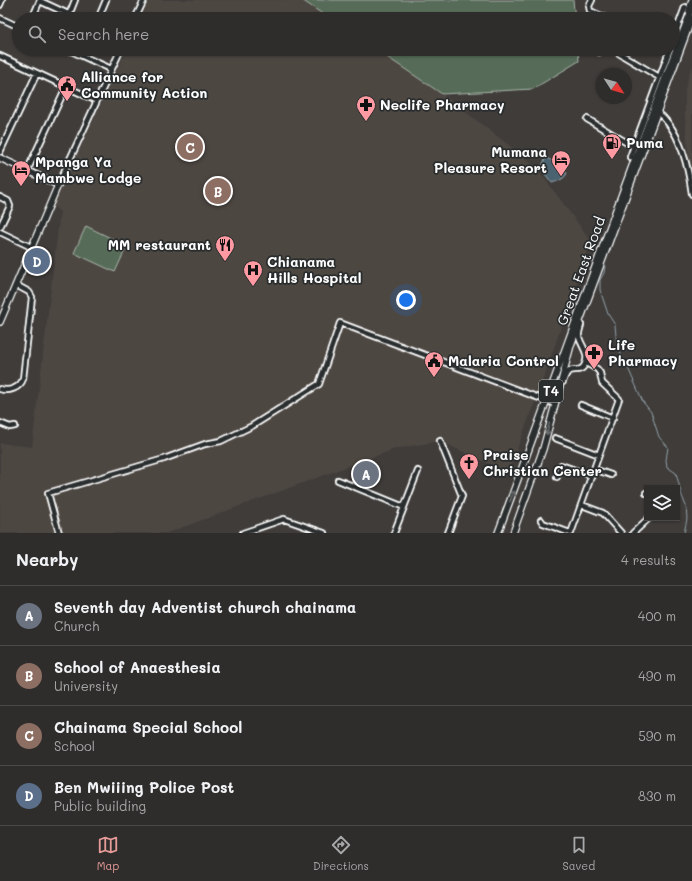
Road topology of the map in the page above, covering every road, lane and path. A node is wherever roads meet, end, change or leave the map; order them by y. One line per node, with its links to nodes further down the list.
1 (2, 0): 8 (street)
2 (75, 0): 13 (street)
3 (106, 0): 14 (street)
4 (144, 0): 15 (street)
5 (592, 0): 16 (street)
6 (692, 0): 17 (main road, Great East Road / T4)
7 (40, 1): 11 (street); 12 (street)
8 (0, 5)
9 (685, 7): 19 (street)
10 (692, 8): 17 (main road, Great East Road / T4)
11 (35, 12)
12 (65, 12)
13 (70, 12)
14 (101, 12)
15 (138, 12)
16 (592, 12)
17 (690, 17): 21 (main road, Great East Road / T4); 22 (main road, Great East Road / T4)
18 (0, 18): 20 (street)
19 (680, 21)
20 (12, 23)
21 (680, 42)
22 (680, 46)
23 (0, 56): 31 (street)
24 (83, 56): 30 (street)
25 (118, 56): 30 (street)
26 (624, 56): 32 (street)
27 (667, 56): 32 (street)
28 (675, 56): 39 (main road, Great East Road / T4)
29 (676, 56): 35 (main road, Great East Road / T4)
30 (111, 69): 34 (street)
31 (37, 73): 33 (street); 38 (street)
32 (659, 77): 37 (street)
33 (66, 87): 34 (street); 41 (street)
34 (97, 101): 42 (street)
35 (657, 112): 43 (street); 49 (main road, Great East Road / T4)
36 (587, 119): 37 (street)
37 (634, 147): 39 (street)
38 (0, 152)
39 (635, 157): 54 (main road, Great East Road / T4)
40 (0, 158): 41 (main road)
41 (27, 171): 42 (main road)
42 (58, 185): 47 (main road)
43 (692, 194)
44 (0, 197): 45 (street)
45 (0, 227)
46 (0, 232): 47 (street)
47 (32, 247): 48 (main road)
48 (16, 285): 50 (main road); 52 (street)
49 (588, 298): 51 (street); 53 (main road, Great East Road / T4)
50 (0, 322)
51 (586, 363): 53 (street); 57 (street)
52 (0, 389)
53 (557, 397): 55 (main road, Great East Road / T4)
54 (547, 401): 55 (street); 74 (street); 80 (main road, Great East Road / T4, one-way to 54)
55 (555, 404): 81 (main road, Great East Road / T4, one-way to 81)
56 (580, 405): 57 (street)
57 (613, 418): 62 (street)
58 (0, 424): 59 (street)
59 (15, 426)
60 (555, 438): 62 (street)
61 (440, 441): 79 (street)
62 (599, 455): 63 (street)
63 (594, 469): 65 (street); 66 (street)
64 (418, 471): 70 (street)
65 (611, 475)
66 (592, 476): 67 (street); 69 (street)
67 (557, 477)
68 (338, 480): 70 (street)
69 (582, 505): 82 (street); 83 (street)
70 (404, 507): 78 (street)
71 (541, 520): 82 (street)
72 (646, 521): 84 (street)
73 (259, 527): 75 (street); 76 (street); 77 (street)
74 (59, 533)
75 (243, 533)
76 (257, 533)
77 (324, 533)
78 (394, 533)
79 (448, 533)
80 (498, 533)
81 (513, 533)
82 (570, 533)
83 (621, 533)
84 (633, 533)

